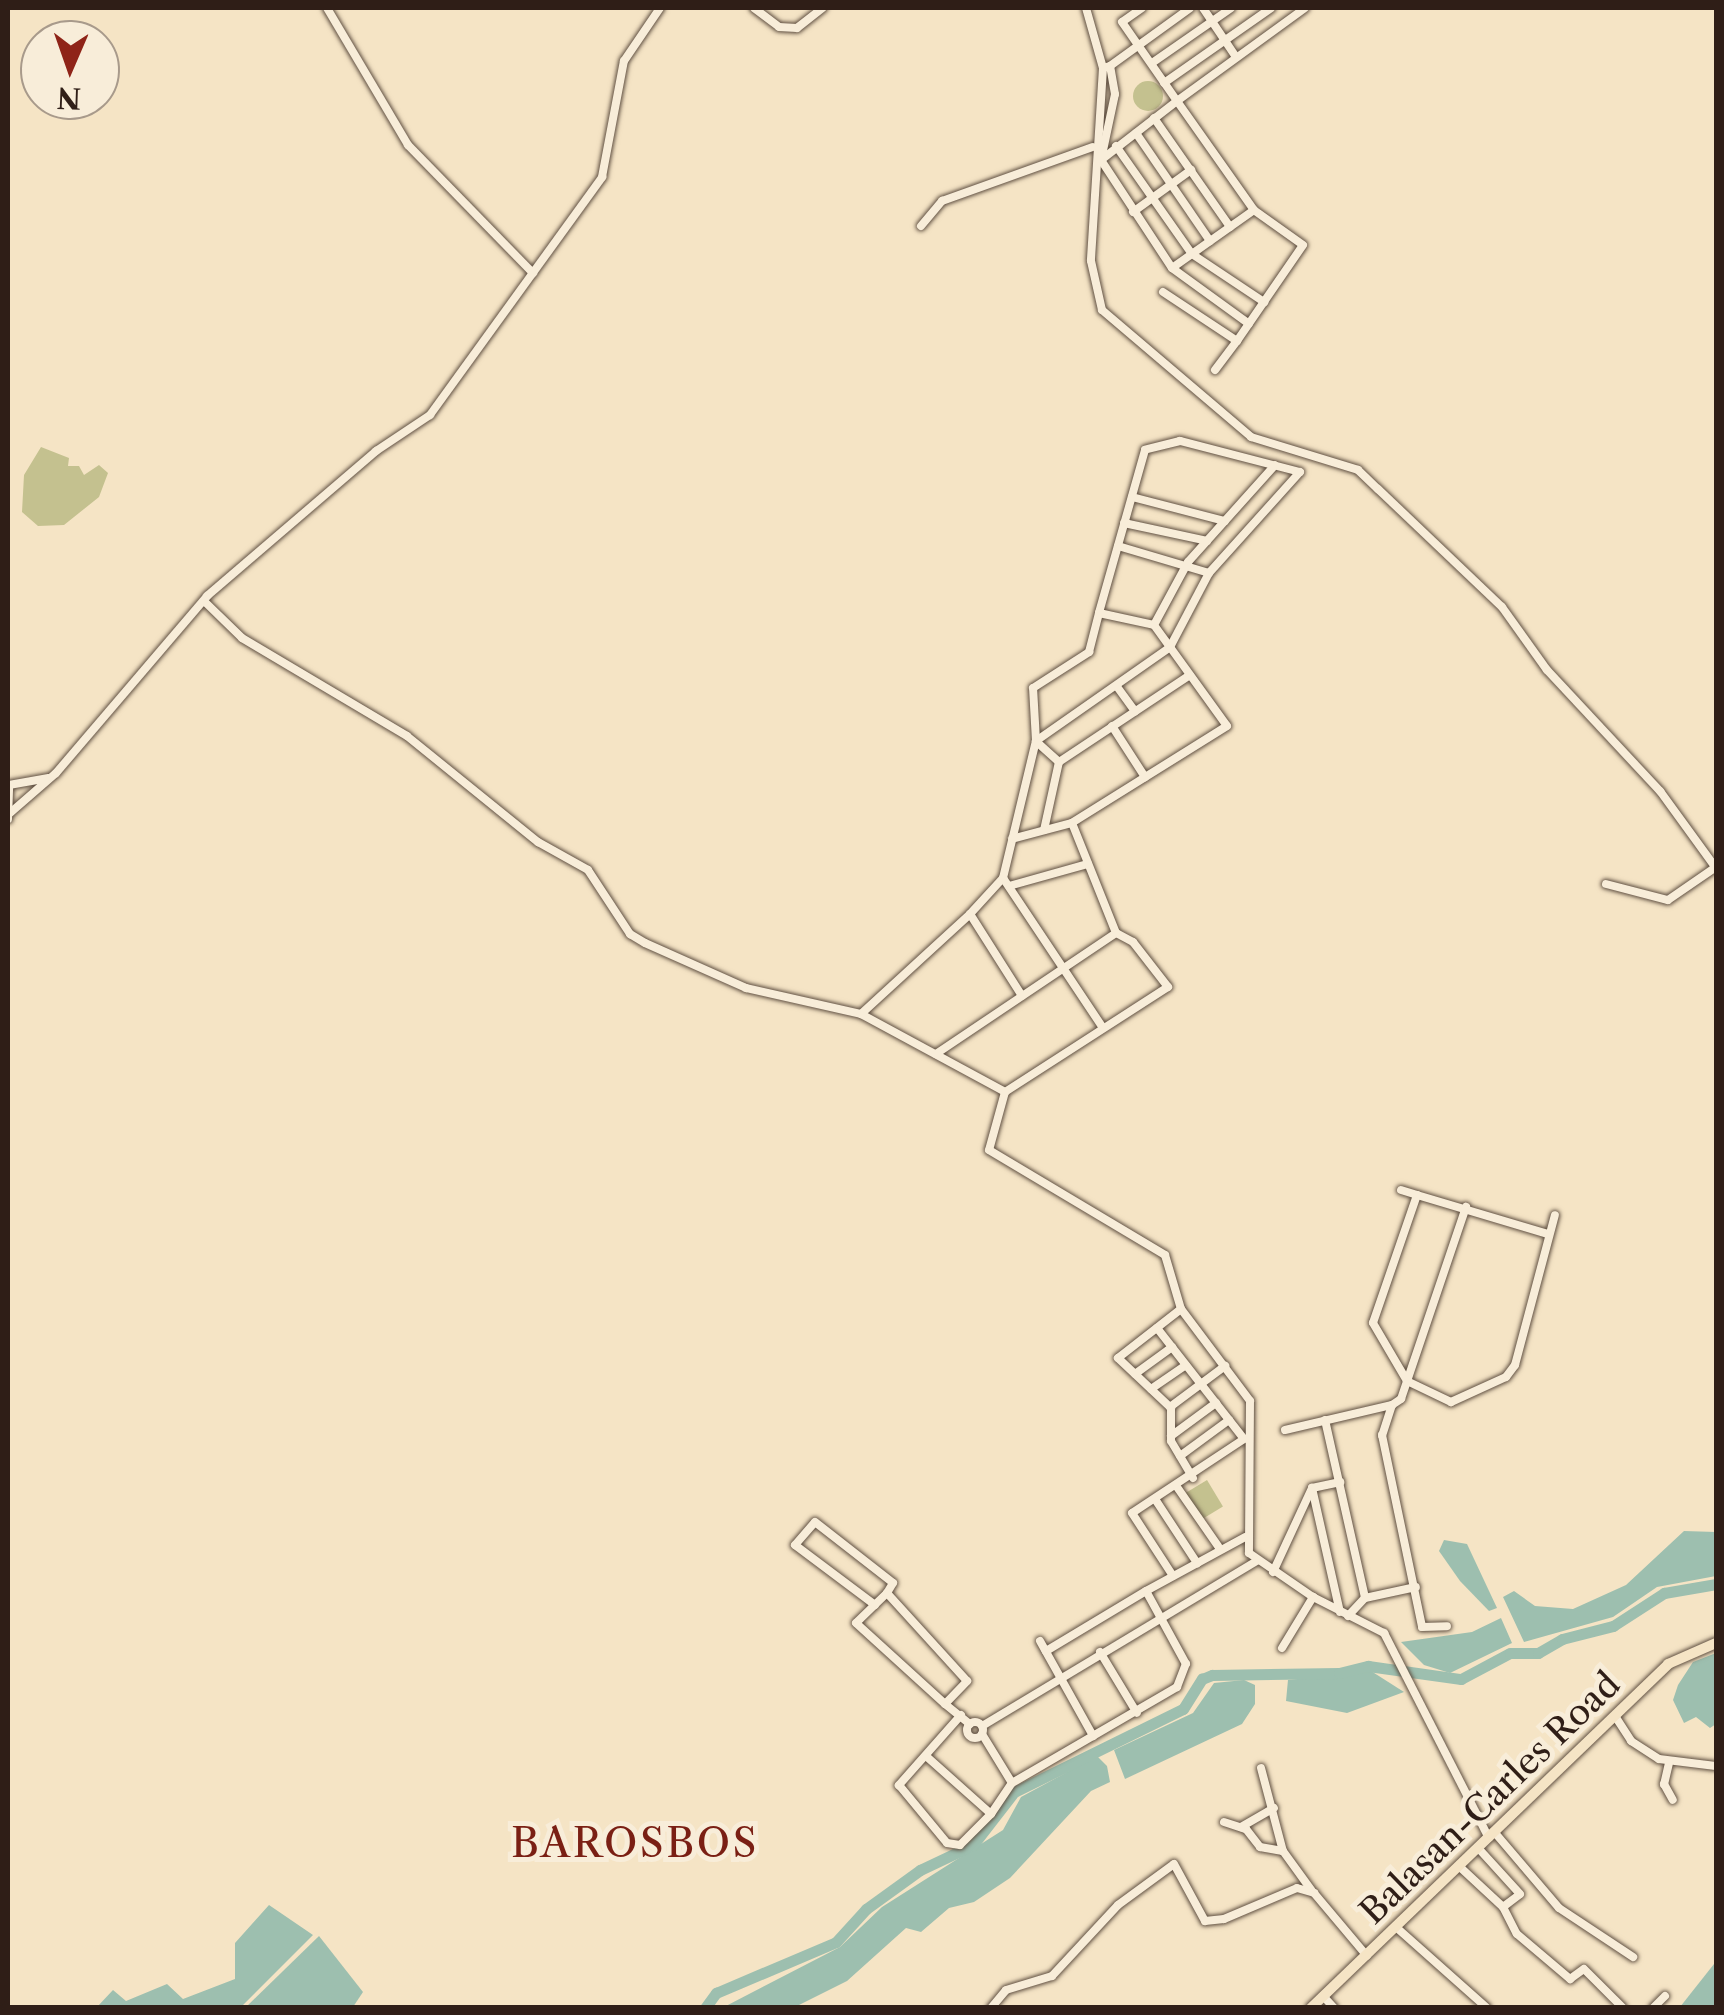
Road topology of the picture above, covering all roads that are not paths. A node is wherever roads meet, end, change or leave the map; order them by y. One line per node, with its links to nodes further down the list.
1 (328, 8): 37 (street)
2 (660, 8): 37 (street)
3 (754, 8): 4 (street)
4 (823, 8)
5 (1086, 8): 19 (street)
6 (1142, 8): 16 (street)
7 (1190, 8): 16 (street)
8 (1203, 8): 14 (street)
9 (1230, 8): 14 (street)
10 (1271, 8): 15 (street)
11 (1280, 8): 13 (street)
12 (1305, 8): 13 (street)
13 (1288, 20): 17 (street)
14 (1212, 21): 15 (street); 18 (street)
15 (1225, 40): 17 (street); 20 (street)
16 (1139, 46): 18 (street); 19 (street)
17 (1236, 57): 21 (street)
18 (1152, 64): 20 (street)
19 (1106, 67): 25 (street); 26 (street)
20 (1164, 83): 21 (street)
21 (1177, 101): 22 (street); 30 (street)
22 (1154, 118): 23 (street); 27 (street)
23 (1136, 133): 24 (street); 28 (street)
24 (1116, 146): 26 (street); 29 (street)
25 (1093, 147): 32 (street); 43 (street)
26 (1101, 160): 31 (street)
27 (1191, 170): 28 (street); 33 (street)
28 (1171, 184): 29 (street); 34 (street)
29 (1152, 198): 31 (street); 35 (street)
30 (1254, 210): 33 (street); 39 (street)
31 (1133, 212): 36 (street)
32 (921, 226)
33 (1230, 227): 34 (street)
34 (1210, 241): 35 (street)
35 (1192, 254): 36 (street); 39 (street)
36 (1172, 268): 40 (street)
37 (533, 272): 53 (street)
38 (1162, 292): 41 (street)
39 (1264, 302): 40 (street)
40 (1249, 324): 41 (street)
41 (1236, 341): 42 (street)
42 (1215, 370)
43 (1313, 457): 45 (street); 71 (street)
44 (1275, 465): 45 (street); 46 (street); 47 (street)
45 (1300, 472): 52 (street)
46 (1132, 497): 47 (street); 48 (street)
47 (1225, 521): 49 (street)
48 (1124, 523): 49 (street); 50 (street)
49 (1207, 542): 51 (street)
50 (1118, 546): 51 (street); 54 (street)
51 (1188, 562): 52 (street); 55 (street)
52 (1209, 572): 56 (street)
53 (204, 601): 63 (street); 78 (street)
54 (1099, 613): 55 (street); 61 (street)
55 (1154, 626): 56 (street)
56 (1170, 647): 57 (street); 58 (street)
57 (1190, 675): 59 (street); 64 (street)
58 (1118, 688): 59 (street); 61 (street)
59 (1135, 711): 60 (street)
60 (1112, 726): 62 (street); 64 (street)
61 (1036, 741): 62 (street); 69 (street)
62 (1059, 762): 68 (street)
63 (56, 773): 65 (street); 66 (street)
64 (1145, 776): 67 (street)
65 (8, 784): 66 (street)
66 (9, 816)
67 (1072, 823): 68 (street); 70 (street)
68 (1044, 830): 69 (street)
69 (1012, 839): 72 (street)
70 (1088, 864): 72 (street); 75 (street)
71 (1715, 864): 73 (street)
72 (1006, 882): 74 (street); 76 (street)
73 (1606, 884)
74 (970, 914): 77 (street); 78 (street)
75 (1116, 933): 76 (street); 79 (street)
76 (1064, 969): 77 (street); 79 (street)
77 (1022, 996): 80 (street)
78 (861, 1014): 80 (street)
79 (1104, 1028): 81 (street)
80 (936, 1054): 81 (street)
81 (1005, 1092): 87 (street)
82 (1400, 1190): 83 (street)
83 (1417, 1195): 84 (street); 93 (street)
84 (1466, 1207): 86 (street); 93 (street)
85 (1555, 1215): 86 (street)
86 (1548, 1234): 93 (street)
87 (1181, 1309): 88 (street); 91 (street)
88 (1158, 1328): 89 (street); 92 (street)
89 (1172, 1347): 90 (street); 92 (street)
90 (1186, 1365): 94 (street); 95 (street)
91 (1225, 1366): 94 (street); 109 (street)
92 (1135, 1374): 95 (street)
93 (1407, 1382): 97 (street)
94 (1201, 1384): 96 (street); 98 (street)
95 (1151, 1389): 98 (street)
96 (1216, 1403): 99 (street); 102 (street)
97 (1392, 1405): 100 (street); 115 (street)
98 (1170, 1407): 102 (street)
99 (1230, 1420): 103 (street); 104 (street)
100 (1326, 1420): 101 (street); 105 (street)
101 (1285, 1430)
102 (1171, 1436): 103 (street)
103 (1180, 1456): 104 (street)
104 (1193, 1478): 106 (street)
105 (1340, 1482): 107 (street); 119 (street)
106 (1177, 1487): 108 (street); 110 (street)
107 (1312, 1488): 113 (street); 121 (street)
108 (1155, 1499): 112 (street); 114 (street)
109 (1246, 1537): 111 (street); 112 (street)
110 (1218, 1546)
111 (1257, 1561): 113 (street); 122 (street)
112 (1197, 1563): 114 (street)
113 (1273, 1572): 118 (street)
114 (1173, 1576): 116 (street)
115 (1416, 1587): 119 (street); 123 (street)
116 (1146, 1591): 122 (street); 127 (street)
117 (887, 1593): 120 (street); 120 (street); 130 (street)
118 (1312, 1597): 121 (street); 126 (street)
119 (1365, 1598): 121 (street)
120 (875, 1605): 130 (street)
121 (1344, 1614): 146 (street)
122 (1160, 1616): 128 (street); 131 (street)
123 (1447, 1626)
124 (1040, 1641): 127 (street)
125 (1716, 1643): 133 (main road, Balasan-Carles Road)
126 (1282, 1648)
127 (1046, 1650): 129 (street)
128 (1100, 1652): 129 (street); 131 (street)
129 (1059, 1675): 134 (street); 135 (street)
130 (945, 1704): 132 (street)
131 (1137, 1713): 135 (street)
132 (961, 1715): 134 (street); 136 (street)
133 (1615, 1716): 137 (street); 146 (main road, Balasan-Carles Road)
134 (982, 1730): 140 (street)
135 (1093, 1736): 140 (street)
136 (926, 1756): 143 (street); 143 (street)
137 (1670, 1763): 138 (street); 141 (street)
138 (1716, 1766)
139 (1260, 1768): 142 (street)
140 (1012, 1783): 143 (street)
141 (1674, 1800)
142 (1274, 1808): 145 (street); 148 (street)
143 (991, 1814)
144 (1224, 1822): 145 (street)
145 (1241, 1827): 148 (street)
146 (1493, 1837): 147 (main road, Balasan-Carles Road); 154 (street)
147 (1480, 1850): 149 (main road, Balasan-Carles Road); 151 (street)
148 (1283, 1851): 150 (street)
149 (1461, 1868): 151 (street); 152 (main road, Balasan-Carles Road)
150 (1314, 1893): 153 (street); 157 (street)
151 (1503, 1907): 161 (street)
152 (1398, 1928): 153 (main road, Balasan-Carles Road); 160 (street)
153 (1367, 1956): 155 (main road, Balasan-Carles Road)
154 (1633, 1957)
155 (1324, 1996): 158 (main road, Balasan-Carles Road); 159 (street)
156 (1665, 1996): 162 (street)
157 (992, 2008)
158 (1310, 2008)
159 (1334, 2008)
160 (1487, 2008)
161 (1623, 2008)
162 (1653, 2008)

